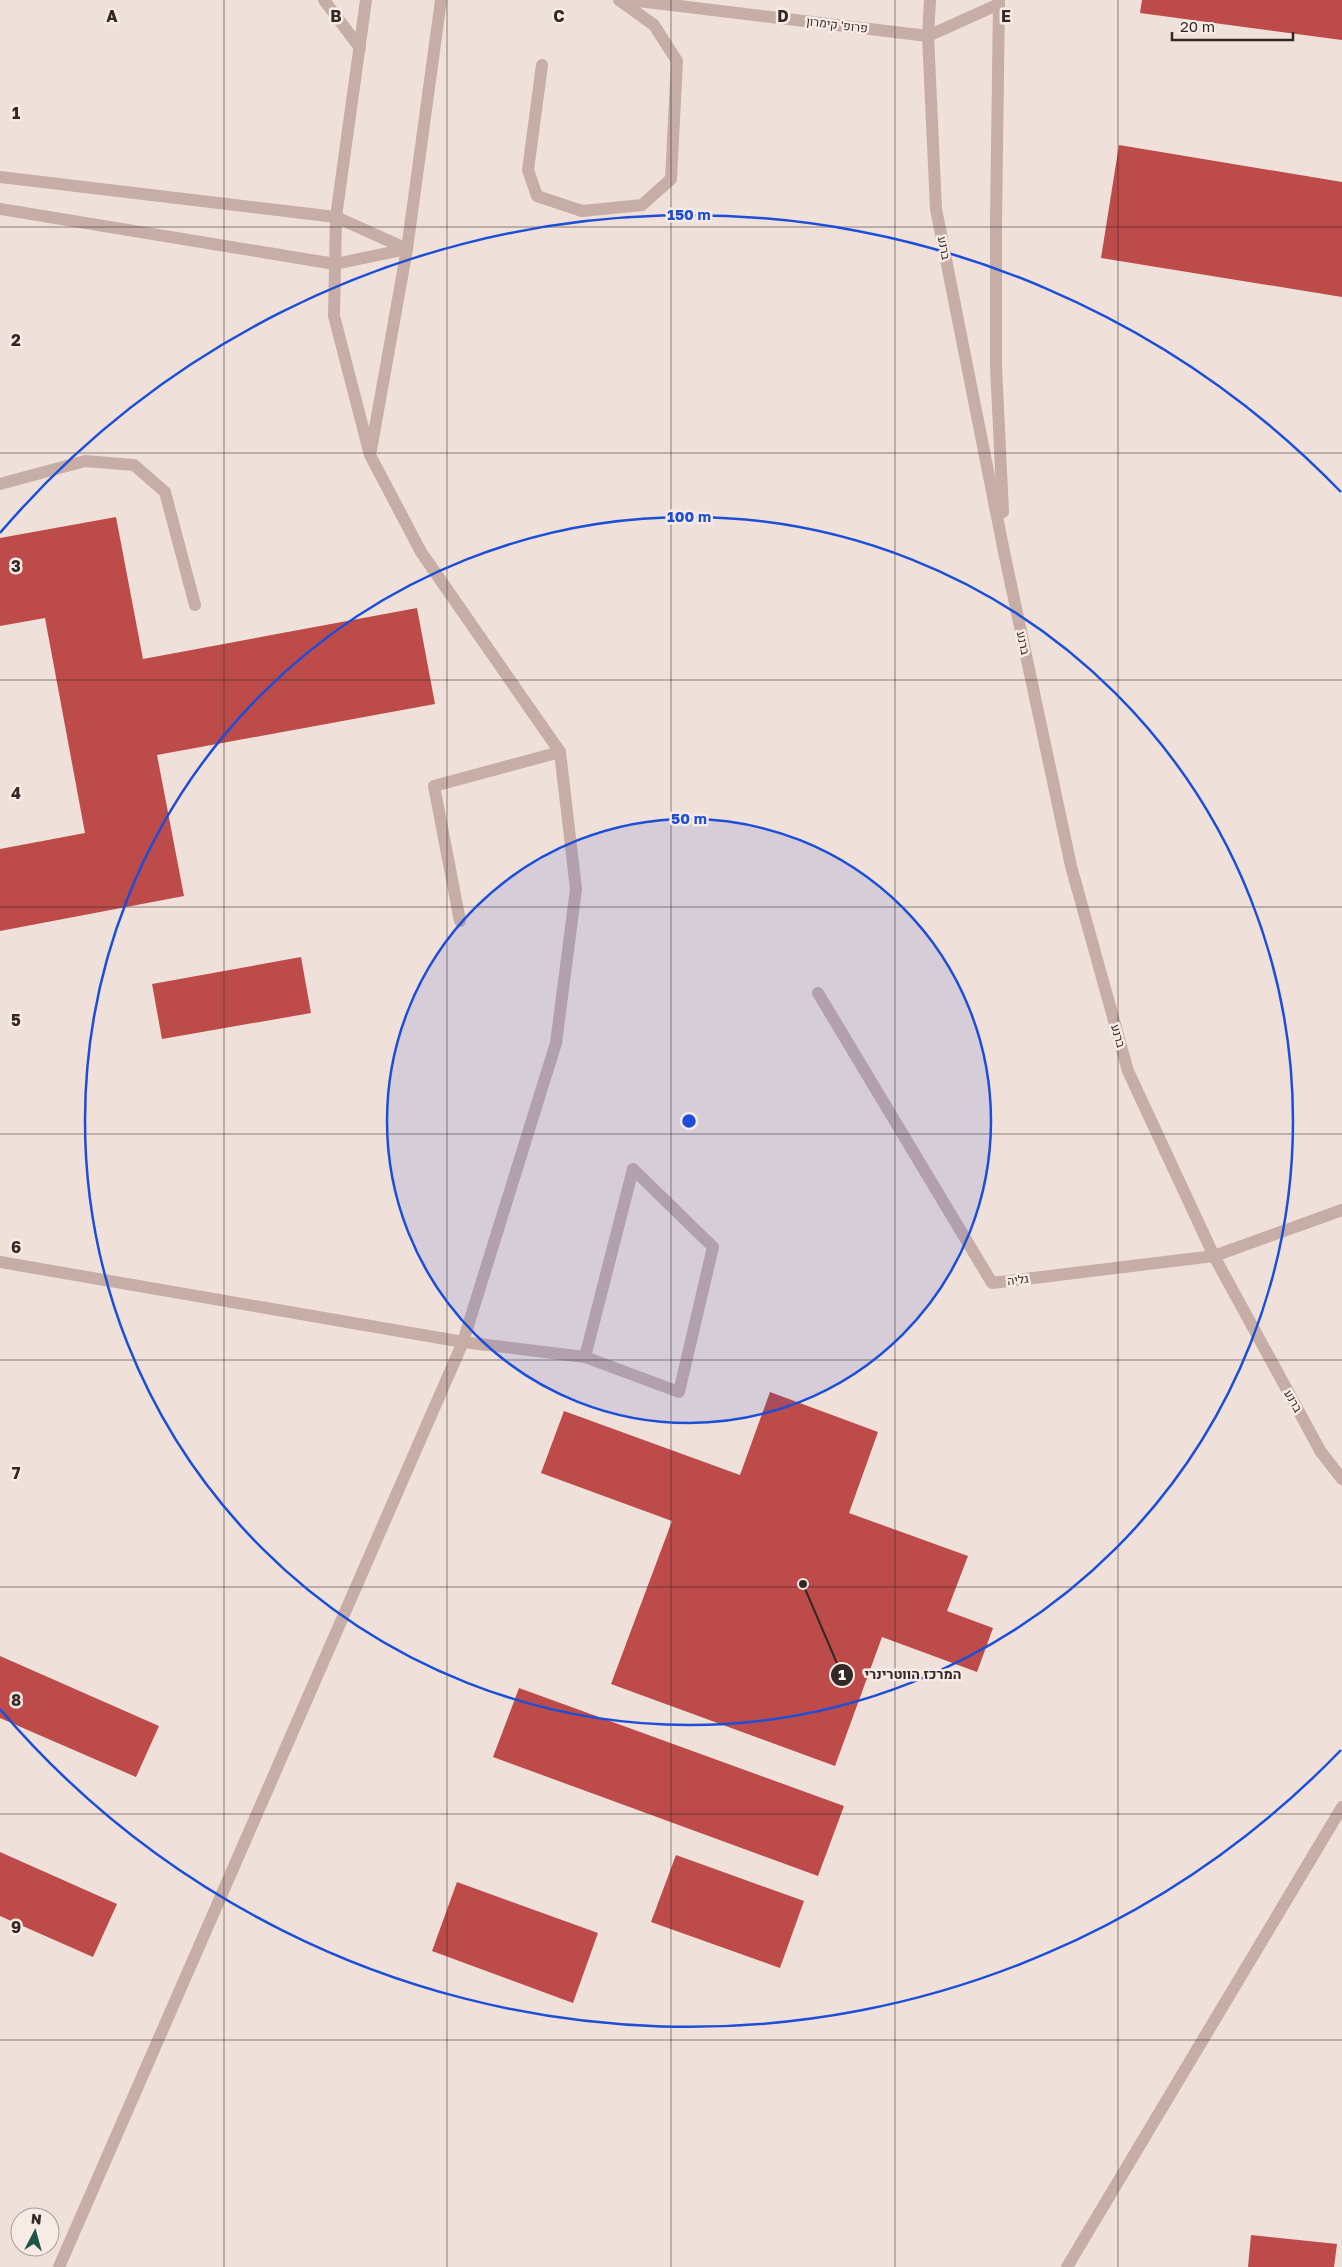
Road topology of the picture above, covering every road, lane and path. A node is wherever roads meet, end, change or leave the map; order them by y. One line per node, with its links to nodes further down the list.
1 (324, 0): 9 (street)
2 (366, 0): 9 (street)
3 (441, 0): 14 (street)
4 (618, 0): 10 (street)
5 (630, 0): 8 (street, פרופ' קימרון)
6 (930, 0): 8 (street, ברנע)
7 (996, 1): 8 (street); 18 (street, ברנע)
8 (928, 36): 18 (street, ברנע)
9 (360, 48): 13 (street)
10 (542, 65)
11 (0, 178): 13 (street)
12 (0, 208): 15 (street)
13 (336, 217): 14 (street); 15 (street)
14 (407, 249): 15 (street); 16 (street)
15 (335, 264): 16 (street)
16 (370, 455): 20 (street)
17 (0, 484): 19 (street)
18 (1004, 552): 24 (street, ברנע)
19 (195, 605)
20 (560, 752): 21 (street); 26 (street)
21 (460, 921)
22 (818, 993): 24 (street, גליה)
23 (1342, 1210): 24 (street, גליה)
24 (1214, 1256): 28 (street, ברנע)
25 (0, 1262): 26 (street)
26 (463, 1342): 27 (street); 30 (street)
27 (586, 1358): 27 (street)
28 (1342, 1479)
29 (1342, 1807): 31 (street)
30 (59, 2267)
31 (1067, 2267)

